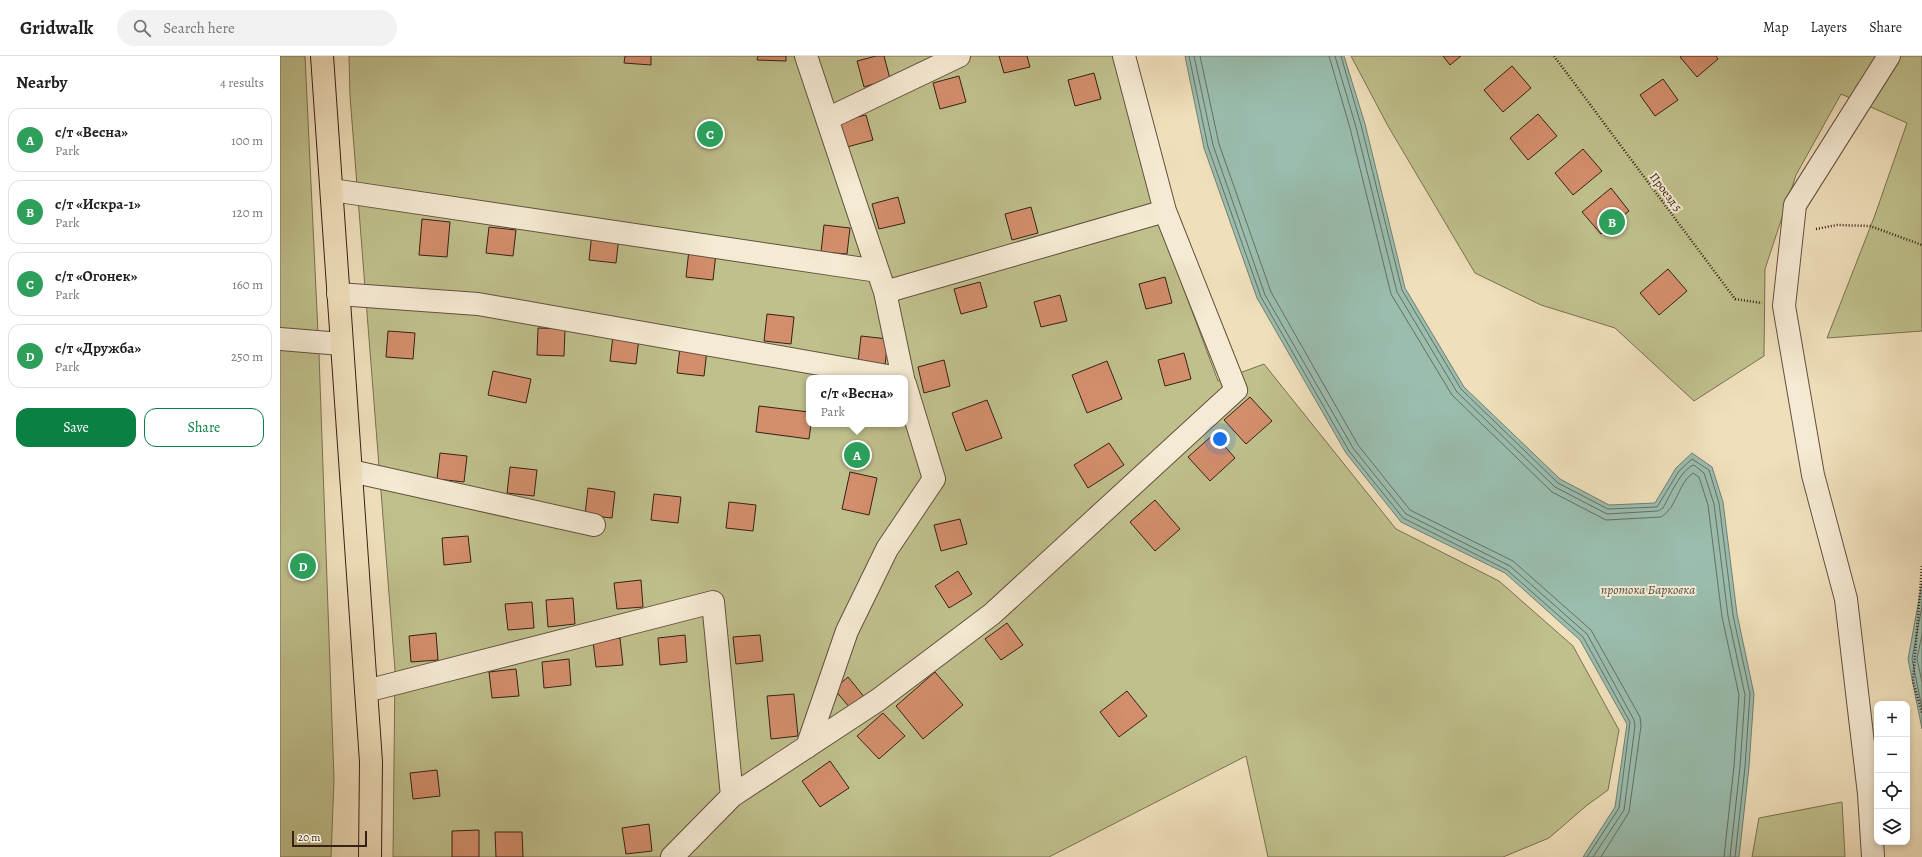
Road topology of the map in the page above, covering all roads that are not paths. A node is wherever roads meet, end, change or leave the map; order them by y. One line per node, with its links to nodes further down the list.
1 (322, 56): 7 (main road)
2 (806, 56): 6 (street)
3 (959, 56): 6 (street)
4 (1124, 56): 8 (street)
5 (1889, 56): 24 (street)
6 (827, 119): 9 (street)
7 (332, 190): 9 (street); 11 (main road)
8 (1165, 211): 10 (street); 20 (street)
9 (878, 272): 10 (street)
10 (885, 292): 15 (street)
11 (338, 294): 13 (main road); 14 (street)
12 (280, 339): 13 (street)
13 (341, 344): 17 (main road)
14 (882, 375)
15 (902, 375)
16 (908, 394): 20 (street)
17 (351, 471): 18 (street); 19 (main road)
18 (594, 526)
19 (366, 691): 21 (street); 22 (main road)
20 (807, 747): 21 (street)
21 (732, 796): 23 (street)
22 (370, 857)
23 (672, 857)
24 (1873, 857)

